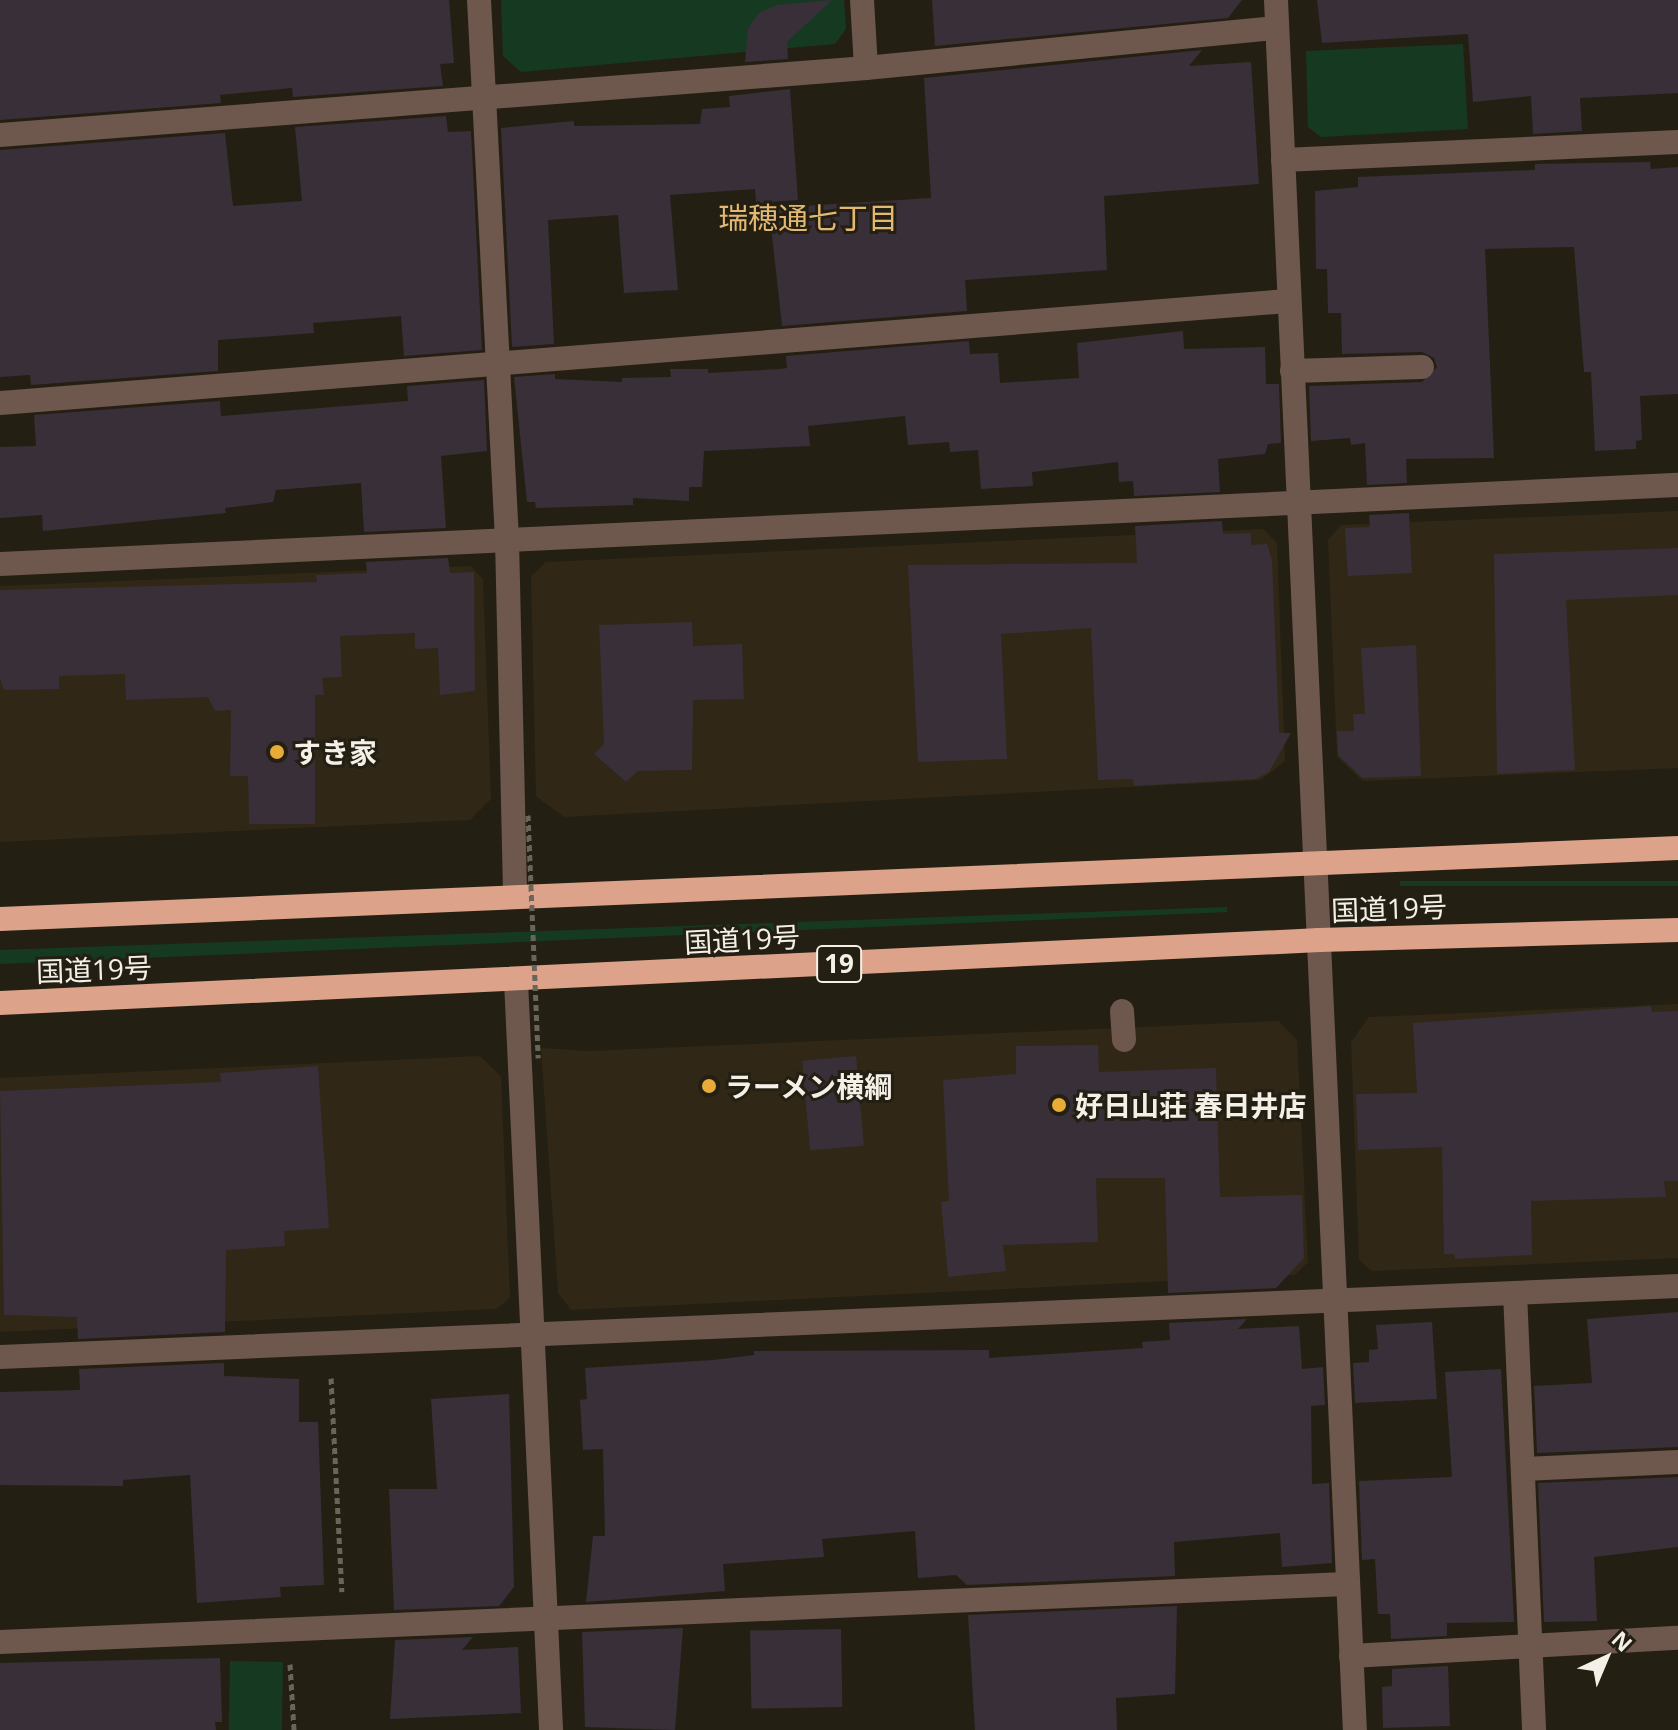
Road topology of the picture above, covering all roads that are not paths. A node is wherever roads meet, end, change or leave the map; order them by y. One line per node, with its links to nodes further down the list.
1 (479, 0): 6 (street)
2 (862, 0): 5 (street)
3 (1276, 0): 4 (street)
4 (1276, 28): 5 (street); 9 (street)
5 (866, 68): 6 (street)
6 (484, 96): 7 (street); 11 (street)
7 (0, 135)
8 (1678, 142): 9 (street)
9 (1283, 160): 10 (street)
10 (1288, 301): 11 (street); 13 (street)
11 (495, 362): 14 (street); 17 (street)
12 (1422, 367): 13 (street)
13 (1292, 371): 16 (street)
14 (0, 403)
15 (1678, 485): 16 (street)
16 (1300, 502): 17 (street); 20 (street)
17 (507, 539): 18 (street); 21 (street)
18 (0, 564)
19 (1678, 848): 20 (highway, 国道19号)
20 (1315, 863): 21 (highway, 国道19号); 24 (street)
21 (515, 896): 22 (highway, 国道19号)
22 (0, 919)
23 (1678, 930): 24 (highway, 国道19号 / 19)
24 (1319, 940): 25 (highway, 国道19号 / 19); 31 (street)
25 (516, 981): 26 (highway, 国道19号 / 19); 32 (street)
26 (0, 1003)
27 (1122, 1011): 28 (street)
28 (1124, 1040)
29 (1678, 1286): 30 (street)
30 (1515, 1293): 31 (street); 35 (street)
31 (1334, 1300): 32 (street); 36 (street)
32 (532, 1333): 33 (street); 37 (street)
33 (0, 1357)
34 (1678, 1462): 35 (street)
35 (1523, 1469): 40 (street)
36 (1346, 1584): 37 (street); 41 (street)
37 (545, 1621): 39 (street); 42 (street)
38 (1678, 1638): 40 (street)
39 (0, 1642)
40 (1530, 1643): 41 (street); 44 (street)
41 (1351, 1656): 43 (street)
42 (551, 1730)
43 (1355, 1730)
44 (1534, 1730)

